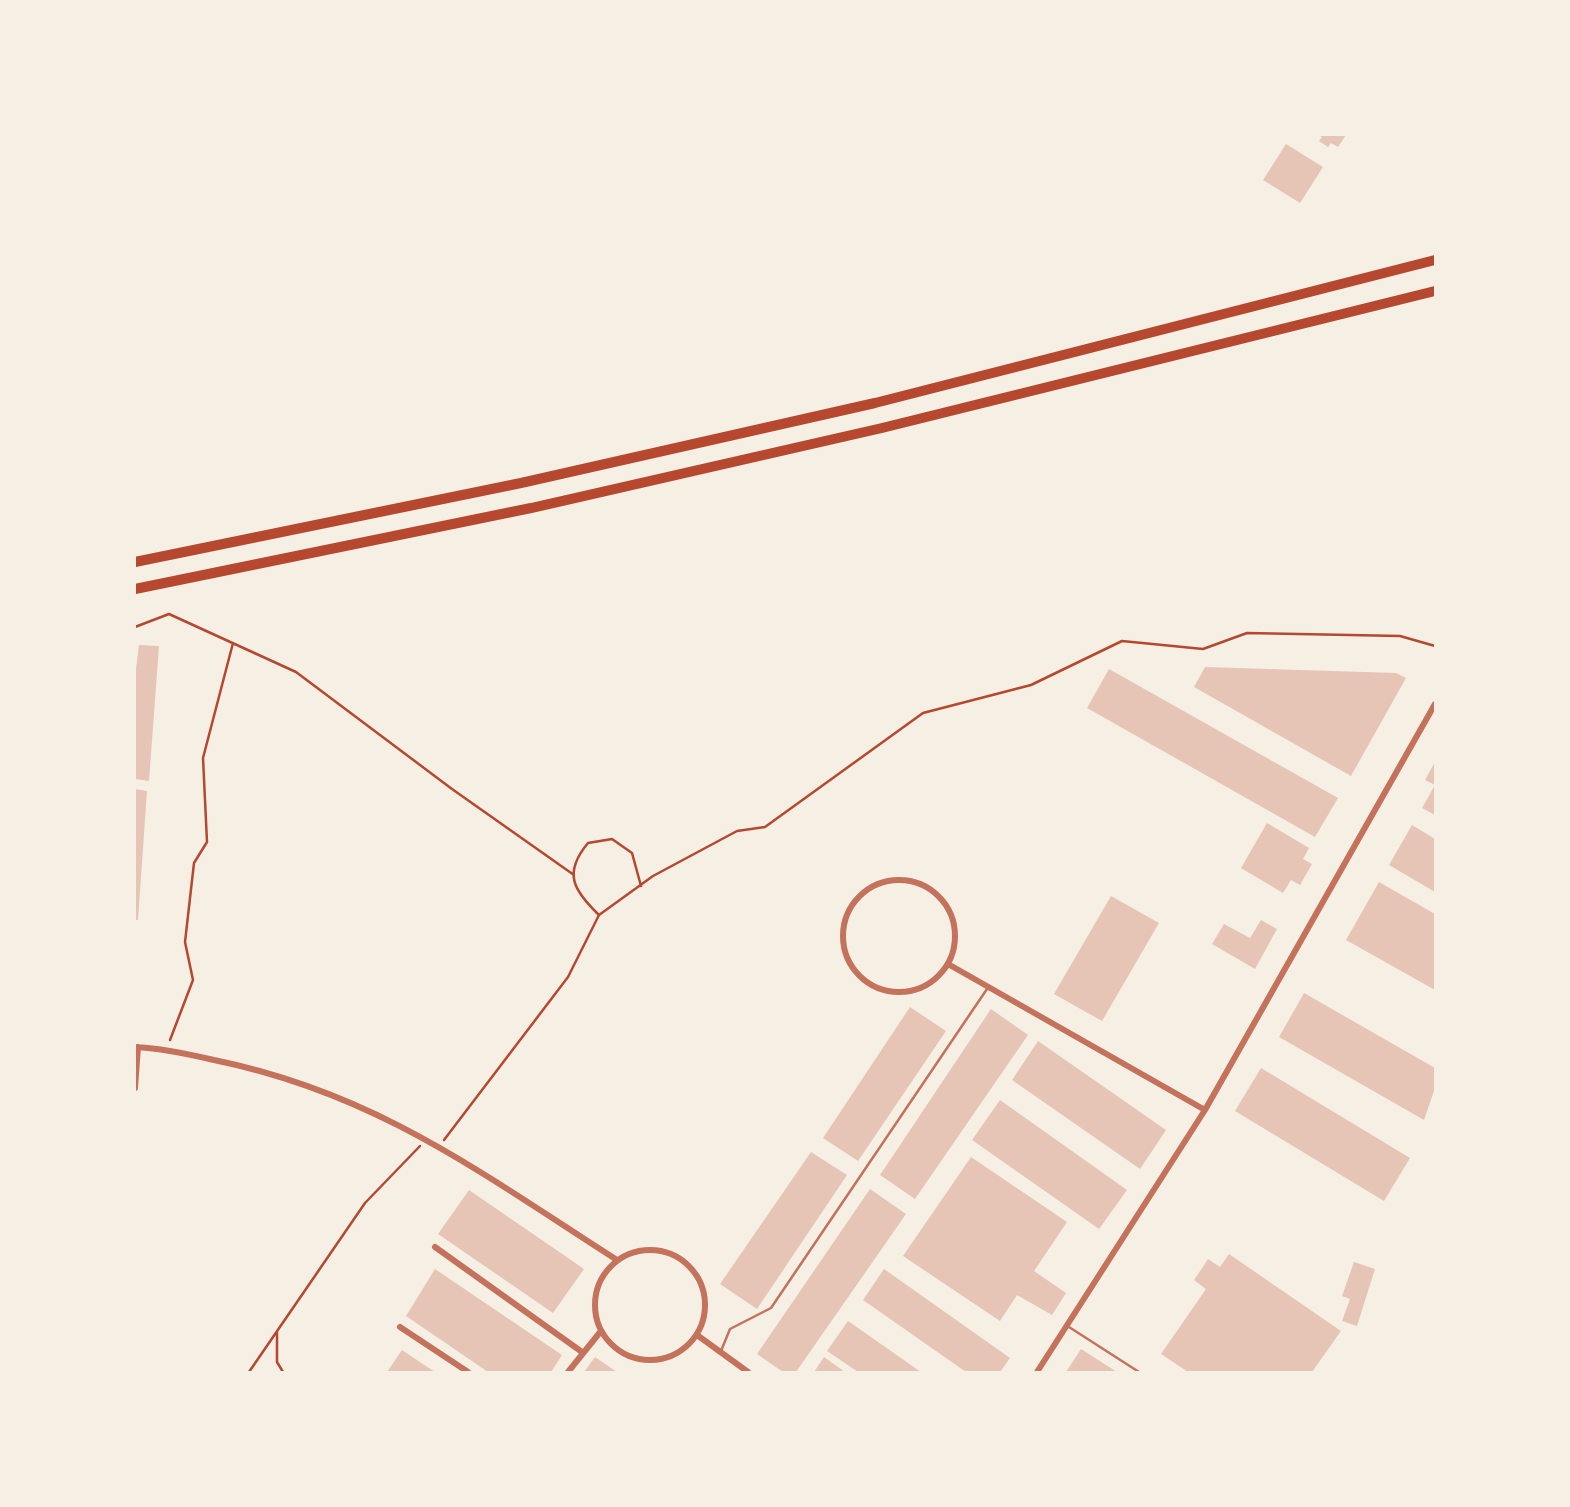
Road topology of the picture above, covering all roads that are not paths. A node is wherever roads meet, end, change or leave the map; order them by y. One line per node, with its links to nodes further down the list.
1 (1435, 260): 3 (main road)
2 (1435, 291): 4 (main road)
3 (135, 562)
4 (135, 589)
5 (1435, 704): 10 (street)
6 (948, 964): 6 (street); 7 (street)
7 (988, 988): 10 (street); 18 (lane)
8 (136, 1047): 9 (street); 12 (street)
9 (135, 1088)
10 (1205, 1110): 13 (street)
11 (435, 1247): 17 (street)
12 (617, 1260): 15 (street); 16 (street)
13 (1067, 1325): 22 (street); 23 (lane)
14 (400, 1326): 19 (street)
15 (601, 1331): 16 (street); 17 (street)
16 (697, 1335): 18 (street)
17 (582, 1352): 20 (street)
18 (720, 1354): 21 (street)
19 (468, 1372)
20 (568, 1372)
21 (748, 1372)
22 (1037, 1372)
23 (1139, 1372)

